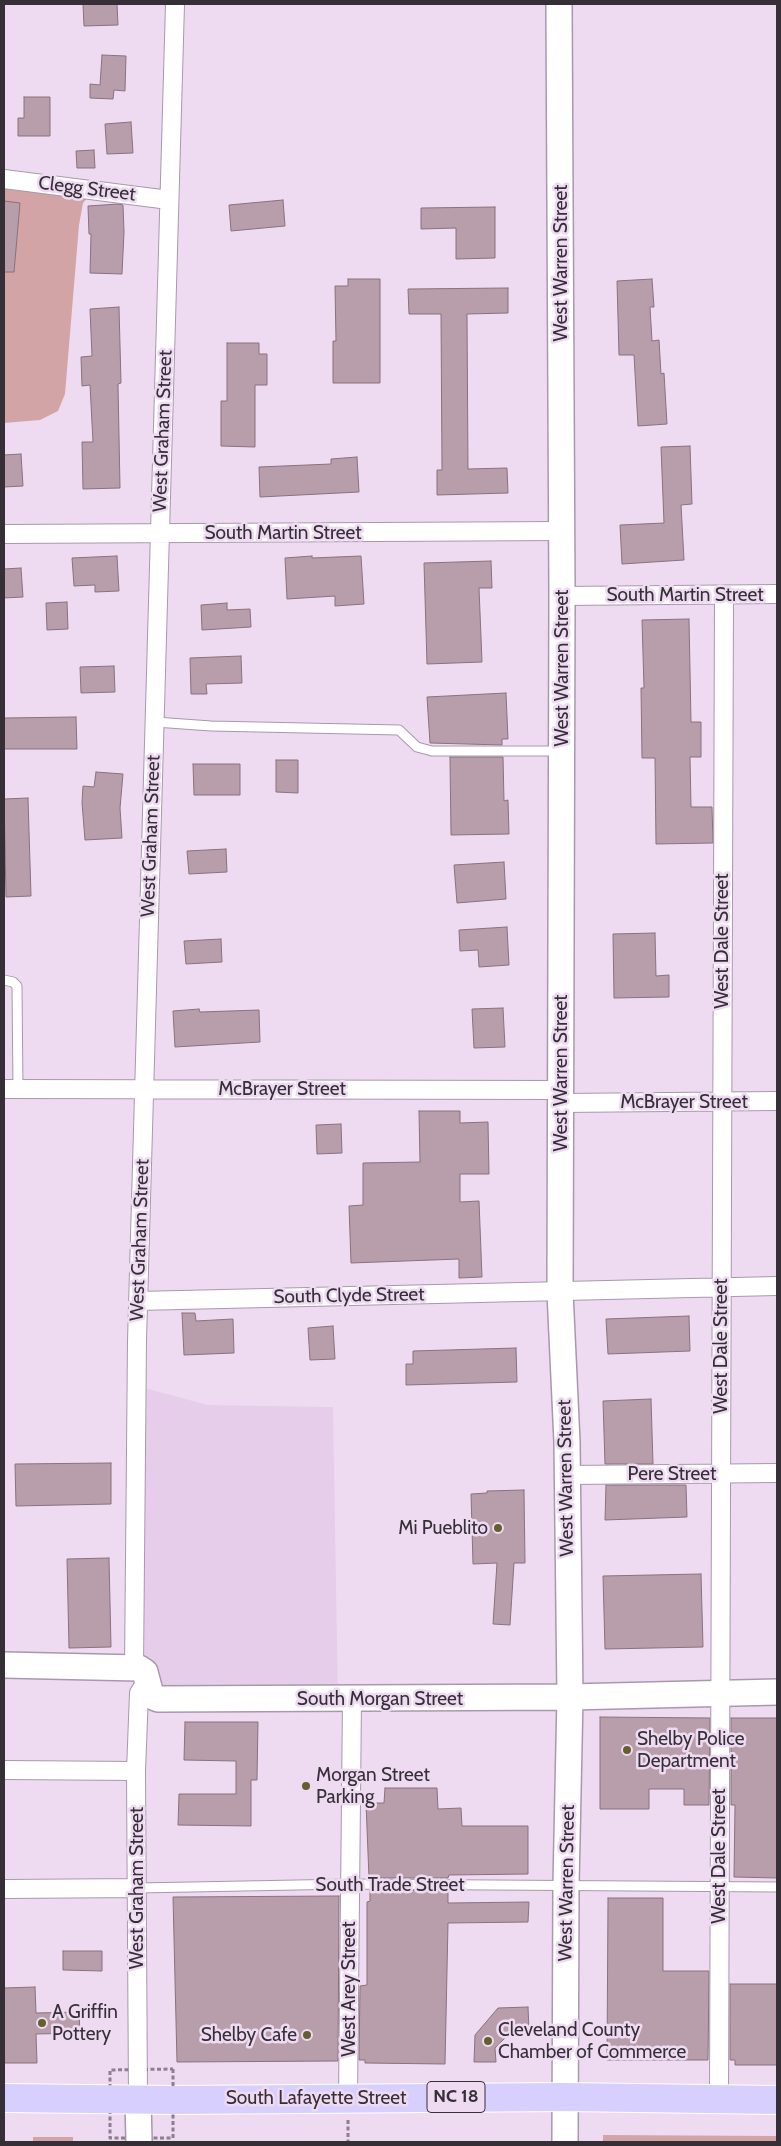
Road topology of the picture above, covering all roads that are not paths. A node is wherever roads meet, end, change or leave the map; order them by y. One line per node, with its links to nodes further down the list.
1 (175, 4): 4 (street, West Graham Street)
2 (559, 4): 5 (main road, West Warren Street)
3 (4, 179): 4 (street, Clegg Street)
4 (170, 200): 6 (street, West Graham Street)
5 (562, 531): 6 (street, South Martin Street); 10 (main road, West Warren Street)
6 (160, 533): 7 (street, South Martin Street); 11 (street, West Graham Street)
7 (4, 534)
8 (777, 594): 9 (street, South Martin Street)
9 (724, 595): 10 (street, South Martin Street); 18 (street, West Dale Street)
10 (562, 596): 12 (main road, West Warren Street)
11 (154, 722): 12 (lane); 15 (street, West Graham Street)
12 (562, 751): 16 (main road, West Warren Street)
13 (4, 980): 14 (lane)
14 (11, 1089): 15 (street, McBrayer Street)
15 (144, 1089): 16 (street, McBrayer Street); 22 (street, West Graham Street)
16 (561, 1096): 18 (street, McBrayer Street); 21 (main road, West Warren Street)
17 (777, 1101): 18 (street, McBrayer Street)
18 (722, 1102): 20 (street, West Dale Street)
19 (777, 1286): 20 (street, South Clyde Street)
20 (721, 1288): 21 (street, South Clyde Street); 23 (street, West Dale Street)
21 (560, 1292): 22 (street, South Clyde Street); 25 (main road, West Warren Street)
22 (138, 1301): 27 (street, West Graham Street)
23 (720, 1474): 24 (street, Pere Street); 25 (street, Pere Street); 29 (street, West Dale Street)
24 (777, 1474)
25 (568, 1475): 30 (main road, West Warren Street)
26 (4, 1665): 27 (main road)
27 (141, 1673): 31 (main road, South Morgan Street); 33 (street, West Graham Street)
28 (777, 1692): 29 (main road, South Morgan Street)
29 (720, 1693): 30 (main road, South Morgan Street); 36 (street, West Dale Street)
30 (570, 1697): 31 (main road, South Morgan Street); 35 (main road, West Warren Street)
31 (352, 1699): 34 (street, West Arey Street)
32 (4, 1770): 33 (street)
33 (136, 1771): 38 (street, West Graham Street)
34 (350, 1884): 35 (lane, South Trade Street); 38 (lane, South Trade Street); 42 (street, West Arey Street)
35 (566, 1886): 36 (lane, South Trade Street); 40 (main road, West Warren Street)
36 (719, 1887): 37 (lane, South Trade Street); 43 (street, West Dale Street)
37 (777, 1887)
38 (138, 1888): 39 (street, South Trade Street); 44 (street, West Graham Street)
39 (4, 1889)
40 (565, 2097): 42 (main road, South Lafayette Street / NC 18); 43 (main road, South Lafayette Street / NC 18); 47 (main road, West Warren Street)
41 (4, 2098): 44 (main road, South Lafayette Street / NC 18)
42 (348, 2098): 44 (main road, South Lafayette Street / NC 18)
43 (719, 2098): 45 (main road, NC 18)
44 (138, 2099): 46 (main road)
45 (777, 2100)
46 (139, 2142)
47 (565, 2142)

